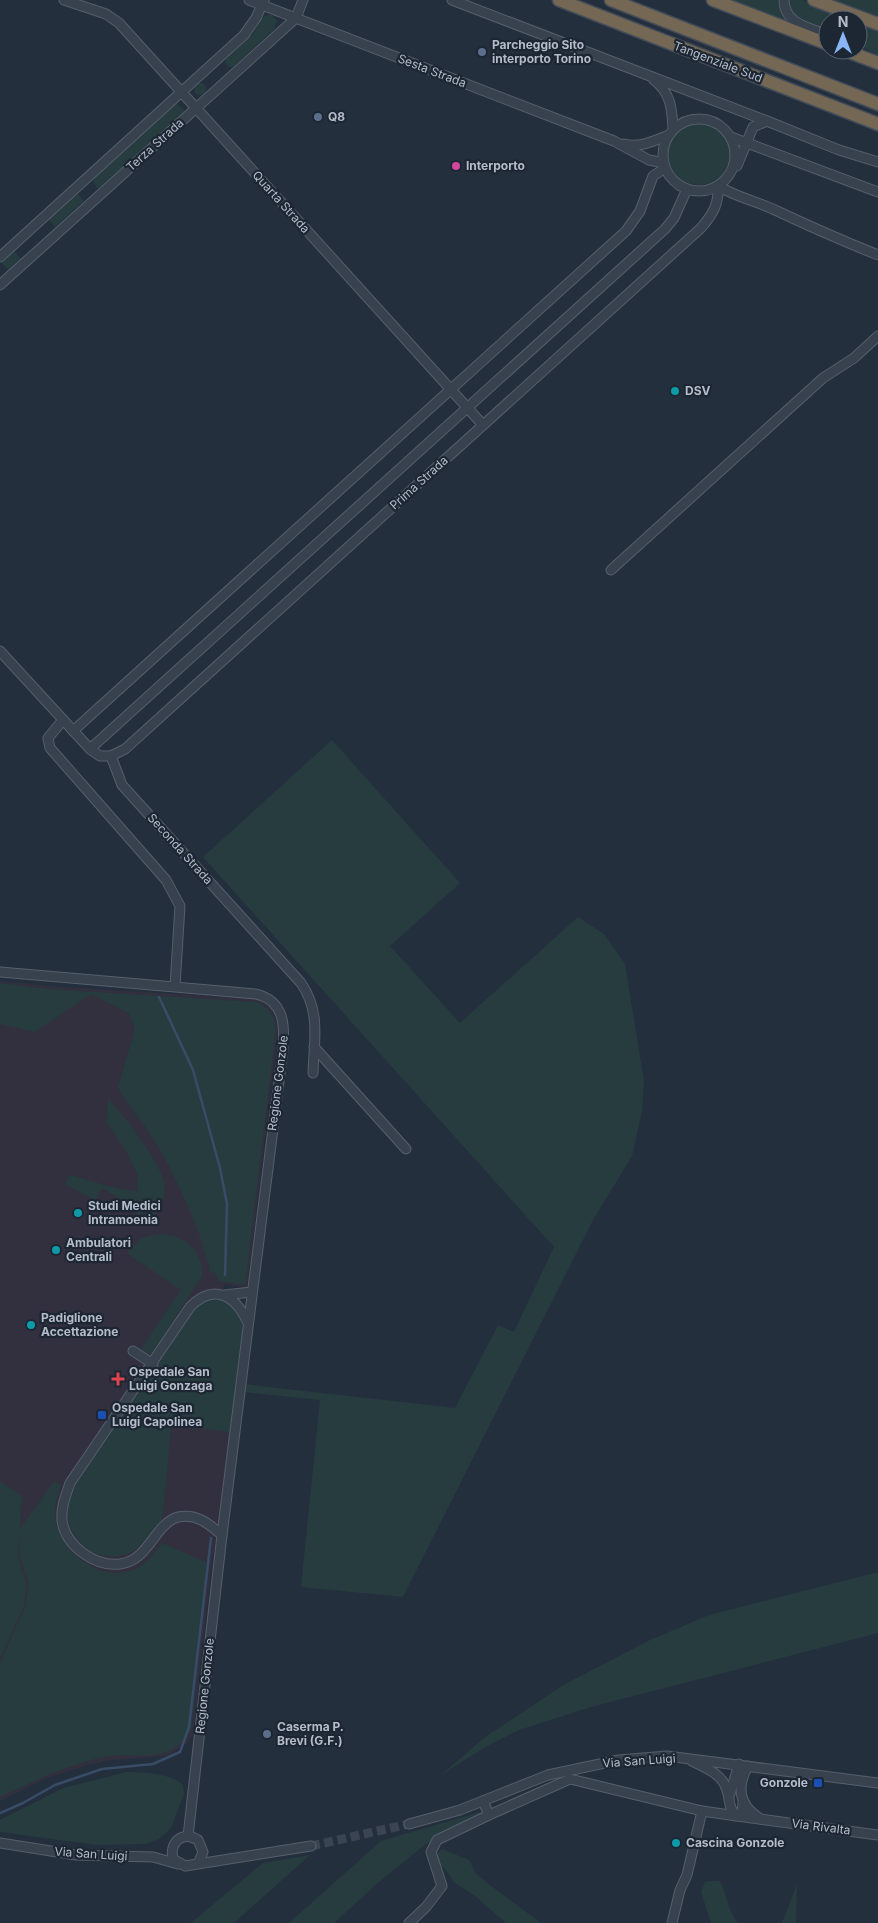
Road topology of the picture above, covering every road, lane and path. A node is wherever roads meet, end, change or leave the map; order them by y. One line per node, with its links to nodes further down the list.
1 (64, 0): 16 (street, Quarta Strada)
2 (249, 0): 10 (street, Sesta Strada)
3 (303, 0): 11 (street, Terza Strada)
4 (452, 0): 15 (street)
5 (559, 0): 20 (highway, Tangenziale Sud)
6 (611, 0): 17 (highway, Tangenziale Sud)
7 (713, 0): 14 (highway)
8 (784, 0): 13 (street)
9 (814, 0): 12 (highway)
10 (262, 3): 11 (street, Sesta Strada); 16 (street, Terza Strada)
11 (296, 18): 18 (street, Terza Strada); 23 (street, Sesta Strada)
12 (878, 24)
13 (818, 31)
14 (818, 40)
15 (646, 74): 19 (street); 21 (street)
16 (181, 92): 18 (street, Quarta Strada); 33 (street, Terza Strada)
17 (878, 104)
18 (196, 108): 34 (street, Terza Strada); 36 (street, Quarta Strada)
19 (767, 121): 24 (street); 25 (street)
20 (878, 124)
21 (671, 132): 22 (street); 23 (street, Sesta Strada); 27 (street)
22 (731, 137): 24 (street); 28 (street)
23 (614, 141): 27 (street, Sesta Strada)
24 (746, 143): 26 (street); 31 (street)
25 (878, 162)
26 (738, 164): 28 (street); 29 (street, Prima Strada)
27 (664, 165): 30 (street); 36 (street)
28 (726, 180): 29 (street)
29 (721, 188): 30 (street); 32 (street); 38 (street, Prima Strada)
30 (687, 189): 37 (street, Prima Strada)
31 (878, 192)
32 (878, 255)
33 (0, 257)
34 (0, 285)
35 (878, 336): 39 (street)
36 (450, 389): 37 (street, Quarta Strada); 42 (street)
37 (467, 408): 38 (street, Quarta Strada); 43 (street, Prima Strada)
38 (483, 425): 44 (street, Prima Strada)
39 (610, 570)
40 (0, 650): 41 (street)
41 (63, 720): 42 (street); 46 (street)
42 (73, 731): 43 (street)
43 (90, 749): 44 (street)
44 (111, 756): 47 (street, Seconda Strada)
45 (0, 972): 46 (street, Regione Gonzole)
46 (175, 986): 50 (street, Regione Gonzole)
47 (314, 1047): 48 (street, Seconda Strada); 49 (street)
48 (313, 1073)
49 (406, 1149)
50 (251, 1292): 51 (street); 52 (street, Regione Gonzole)
51 (222, 1295): 52 (street); 54 (street)
52 (248, 1322): 55 (street, Regione Gonzole)
53 (134, 1351): 54 (street)
54 (153, 1364): 55 (street)
55 (222, 1535): 69 (street, Regione Gonzole)
56 (688, 1758): 57 (street, Via San Luigi); 59 (street, Via San Luigi); 61 (street)
57 (744, 1765): 58 (street, Via San Luigi); 60 (street); 61 (street)
58 (878, 1783)
59 (483, 1801): 64 (street); 67 (street, Via San Luigi)
60 (743, 1803): 65 (street); 66 (street)
61 (728, 1804): 63 (street); 65 (street)
62 (702, 1811): 63 (street, Via Rivalta); 64 (street, Via Rivalta); 79 (street)
63 (714, 1813): 65 (street, Via Rivalta)
64 (488, 1815): 78 (street, Via Rivalta)
65 (737, 1816): 66 (street, Via Rivalta)
66 (764, 1820): 68 (street, Via Rivalta)
67 (409, 1824)
68 (878, 1835)
69 (188, 1836): 72 (street, Via San Luigi); 73 (street, Via San Luigi)
70 (0, 1843): 74 (street, Via San Luigi)
71 (312, 1846): 75 (street, Via San Luigi)
72 (171, 1851): 74 (street, Via San Luigi); 77 (street)
73 (204, 1852): 75 (street, Via San Luigi); 76 (street)
74 (152, 1858): 77 (street, Via San Luigi)
75 (228, 1860): 76 (street, Via San Luigi)
76 (198, 1864): 77 (street, Via San Luigi)
77 (181, 1865)
78 (409, 1923)
79 (672, 1923)

